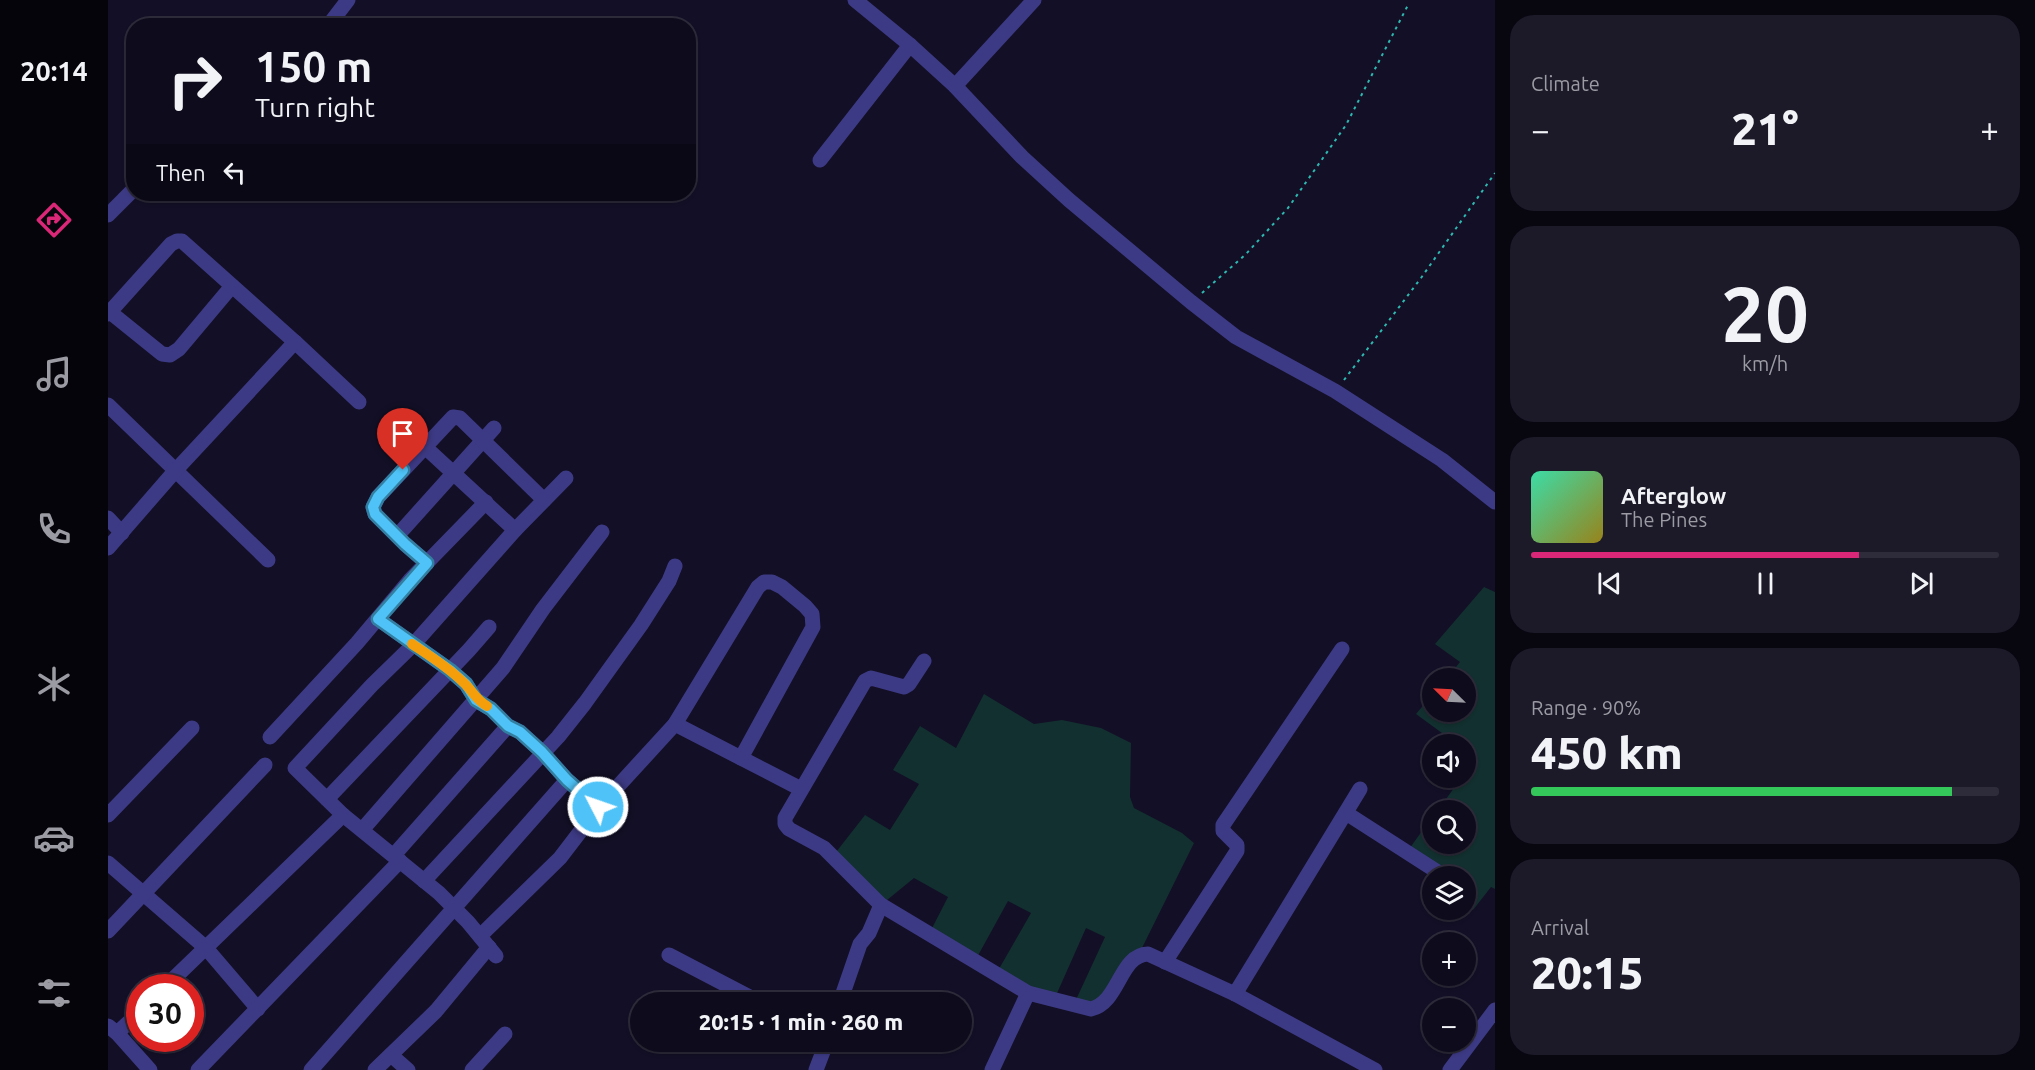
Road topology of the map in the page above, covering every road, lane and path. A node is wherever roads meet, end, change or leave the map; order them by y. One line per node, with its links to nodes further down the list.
1 (348, 0): 5 (street)
2 (855, 0): 6 (street)
3 (1035, 0): 7 (street)
4 (1408, 5): 13 (path)
5 (334, 18)
6 (910, 45): 7 (street); 8 (street)
7 (955, 86): 13 (street)
8 (820, 160)
9 (1495, 173): 16 (path)
10 (126, 197): 11 (street)
11 (108, 215)
12 (232, 286): 14 (street); 14 (street); 15 (street)
13 (1191, 303): 16 (street)
14 (109, 313)
15 (295, 342): 17 (street); 22 (street)
16 (1335, 392): 26 (street)
17 (358, 402)
18 (108, 405): 22 (street)
19 (494, 428): 20 (street)
20 (483, 441): 21 (street); 23 (street); 25 (street)
21 (424, 447): 23 (street); 32 (street)
22 (175, 471): 31 (street); 34 (street)
23 (454, 473): 27 (street); 32 (street)
24 (566, 478): 25 (street)
25 (544, 500): 29 (street)
26 (1494, 500)
27 (486, 502): 29 (street); 35 (street)
28 (108, 518): 31 (street)
29 (515, 530): 39 (street)
30 (602, 532): 43 (street)
31 (122, 533): 33 (street)
32 (397, 536): 35 (street)
33 (108, 548)
34 (268, 560)
35 (427, 563): 37 (street)
36 (675, 566): 48 (street)
37 (378, 619): 39 (street); 47 (street)
38 (489, 627): 42 (street)
39 (413, 645): 42 (street); 54 (street)
40 (1342, 650): 71 (street)
41 (924, 662): 52 (street)
42 (450, 670): 43 (street); 54 (street)
43 (476, 700): 45 (street); 59 (street)
44 (675, 724): 49 (street); 49 (street); 55 (street)
45 (508, 726): 48 (street); 60 (street)
46 (192, 728): 58 (street)
47 (270, 737)
48 (542, 752): 51 (street); 63 (street)
49 (741, 758): 52 (street)
50 (265, 765): 64 (street)
51 (567, 780): 55 (street); 66 (street)
52 (801, 789): 65 (street)
53 (1360, 789): 56 (street)
54 (327, 799): 57 (street)
55 (598, 807): 68 (street)
56 (1346, 813): 62 (street); 76 (street)
57 (343, 814): 59 (street); 69 (street)
58 (108, 815)
59 (362, 830): 60 (street)
60 (397, 858): 63 (street); 77 (street)
61 (108, 863): 64 (street)
62 (1428, 866)
63 (424, 881): 66 (street)
64 (144, 893): 67 (street); 69 (street)
65 (881, 905): 74 (street); 75 (street)
66 (453, 907): 68 (street); 87 (street)
67 (108, 931)
68 (488, 946): 83 (street)
69 (206, 948): 72 (street); 77 (street)
70 (669, 955): 73 (street)
71 (1165, 962): 75 (street); 76 (street)
72 (179, 974)
73 (740, 992)
74 (843, 992)
75 (1028, 993): 84 (street)
76 (1235, 994): 92 (street)
77 (258, 1009): 86 (street)
78 (1495, 1010): 93 (street)
79 (126, 1021): 80 (street)
80 (113, 1030): 85 (street)
81 (505, 1034): 90 (street)
82 (820, 1052): 91 (street)
83 (391, 1055): 88 (street); 89 (street)
84 (996, 1068)
85 (150, 1070)
86 (198, 1070)
87 (311, 1070)
88 (375, 1070)
89 (408, 1070)
90 (472, 1070)
91 (816, 1070)
92 (1375, 1070)
93 (1450, 1070)

